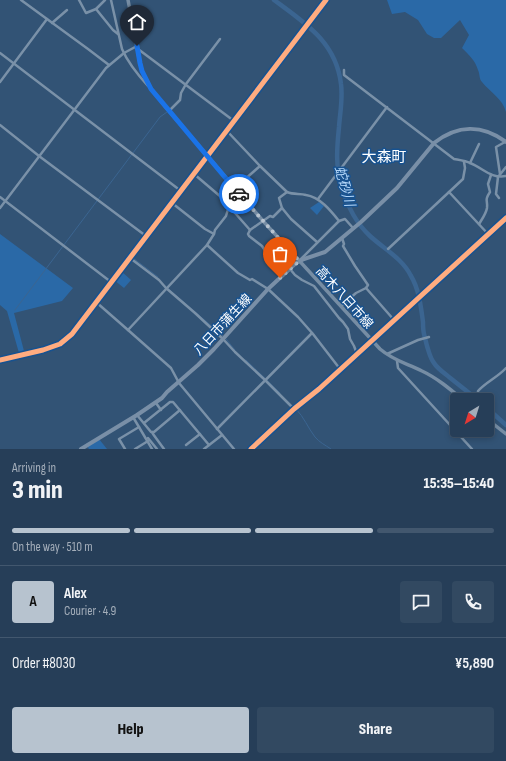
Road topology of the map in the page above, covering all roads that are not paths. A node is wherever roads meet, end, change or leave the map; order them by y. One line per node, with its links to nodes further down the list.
1 (21, 0): 9 (street)
2 (79, 0): 7 (street)
3 (105, 0): 7 (street)
4 (111, 0): 11 (street)
5 (128, 0): 13 (main road, 高木八日市線)
6 (326, 0): 25 (street)
7 (96, 9): 11 (street)
8 (68, 10): 10 (street)
9 (47, 19): 10 (street); 16 (street)
10 (52, 23): 17 (street)
11 (119, 35): 14 (street)
12 (220, 39): 20 (street)
13 (137, 47): 14 (street); 20 (street); 21 (main road, 高木八日市線)
14 (124, 53): 17 (street); 21 (street)
15 (0, 54): 16 (street)
16 (14, 64): 19 (street); 23 (street)
17 (109, 65): 23 (street)
18 (343, 72): 22 (street)
19 (0, 82)
20 (186, 84): 24 (street); 25 (street)
21 (151, 89): 24 (main road, 高木八日市線)
22 (387, 107): 29 (street); 47 (street)
23 (74, 110): 31 (street); 42 (street)
24 (169, 111): 32 (main road, 高木八日市線)
25 (234, 121): 27 (street)
26 (0, 125): 31 (street)
27 (226, 131): 32 (street); 35 (street)
28 (506, 142): 29 (main road, 八日市蒲生線); 39 (street)
29 (434, 143): 33 (street); 57 (main road, 八日市蒲生線)
30 (479, 144): 34 (street)
31 (39, 156): 48 (street); 61 (street)
32 (207, 156): 37 (street); 41 (main road, 高木八日市線)
33 (464, 162): 34 (street); 44 (street)
34 (470, 163): 38 (street)
35 (260, 166): 41 (street); 43 (street)
36 (506, 167): 39 (street)
37 (194, 174): 42 (street); 50 (street)
38 (491, 175): 39 (street); 56 (street)
39 (499, 176): 40 (street); 46 (street)
40 (506, 176)
41 (234, 188): 54 (main road, 高木八日市線)
42 (181, 192): 49 (street)
43 (287, 192): 47 (street); 52 (street)
44 (449, 192): 56 (street); 65 (street)
45 (0, 197): 48 (street)
46 (499, 198)
47 (318, 199): 55 (street)
48 (5, 201): 51 (street); 69 (street)
49 (172, 203): 59 (street); 61 (street)
50 (229, 206): 58 (street); 59 (street)
51 (0, 208)
52 (282, 208): 54 (street); 63 (street)
53 (506, 218): 60 (street)
54 (263, 221): 58 (street); 67 (main road, 高木八日市線)
55 (339, 221): 57 (street); 63 (street)
56 (479, 224): 60 (street)
57 (354, 227): 62 (main road, 八日市蒲生線)
58 (250, 230): 68 (street)
59 (214, 234): 64 (street)
60 (488, 234): 75 (street)
61 (146, 236): 66 (street)
62 (342, 238): 67 (main road, 八日市蒲生線); 71 (street)
63 (317, 242): 67 (street)
64 (207, 245): 70 (street); 72 (street)
65 (388, 248)
66 (130, 258): 69 (street); 70 (street)
67 (299, 261): 68 (main road, 八日市蒲生線); 74 (main road, 高木八日市線)
68 (288, 271): 72 (main road, 八日市蒲生線); 82 (street)
69 (111, 282): 73 (street)
70 (166, 288): 77 (street); 80 (street)
71 (366, 288): 74 (street); 75 (street)
72 (268, 289): 78 (street); 80 (main road, 八日市蒲生線)
73 (96, 302): 76 (street); 77 (street)
74 (340, 306): 81 (main road, 高木八日市線)
75 (394, 320): 81 (street)
76 (78, 326): 84 (main road)
77 (128, 330): 89 (street)
78 (312, 333): 87 (street); 88 (street)
79 (429, 337): 83 (street)
80 (223, 339): 88 (street); 89 (main road, 八日市蒲生線)
81 (372, 340): 82 (street); 83 (main road, 高木八日市線)
82 (357, 354): 87 (street)
83 (386, 354): 85 (main road, 高木八日市線)
84 (0, 360)
85 (397, 361): 90 (main road, 高木八日市線); 98 (street)
86 (506, 368): 91 (street)
87 (340, 370): 93 (street)
88 (265, 380): 93 (street); 101 (street)
89 (179, 383): 92 (main road, 八日市蒲生線); 101 (street)
90 (454, 393)
91 (478, 393)
92 (156, 403): 94 (street); 96 (main road, 八日市蒲生線)
93 (294, 409): 119 (street)
94 (161, 410): 95 (street); 97 (street)
95 (180, 410): 102 (street); 103 (street)
96 (135, 416): 97 (street); 100 (street); 112 (main road, 八日市蒲生線)
97 (144, 423): 102 (street)
98 (450, 425)
99 (494, 425): 104 (main road)
100 (139, 427): 107 (street); 113 (street)
101 (217, 429): 105 (street)
102 (152, 433): 107 (street); 108 (street)
103 (200, 434): 109 (street); 110 (street)
104 (506, 434)
105 (222, 435): 110 (street); 118 (street)
106 (461, 437): 120 (street)
107 (147, 440): 111 (street); 114 (street); 115 (street)
108 (159, 443): 111 (street); 116 (street)
109 (186, 445)
110 (209, 445): 117 (street)
111 (156, 448): 115 (street)
112 (81, 449)
113 (125, 449)
114 (135, 449)
115 (152, 449)
116 (164, 449)
117 (204, 449)
118 (234, 449)
119 (251, 449)
120 (472, 449)

